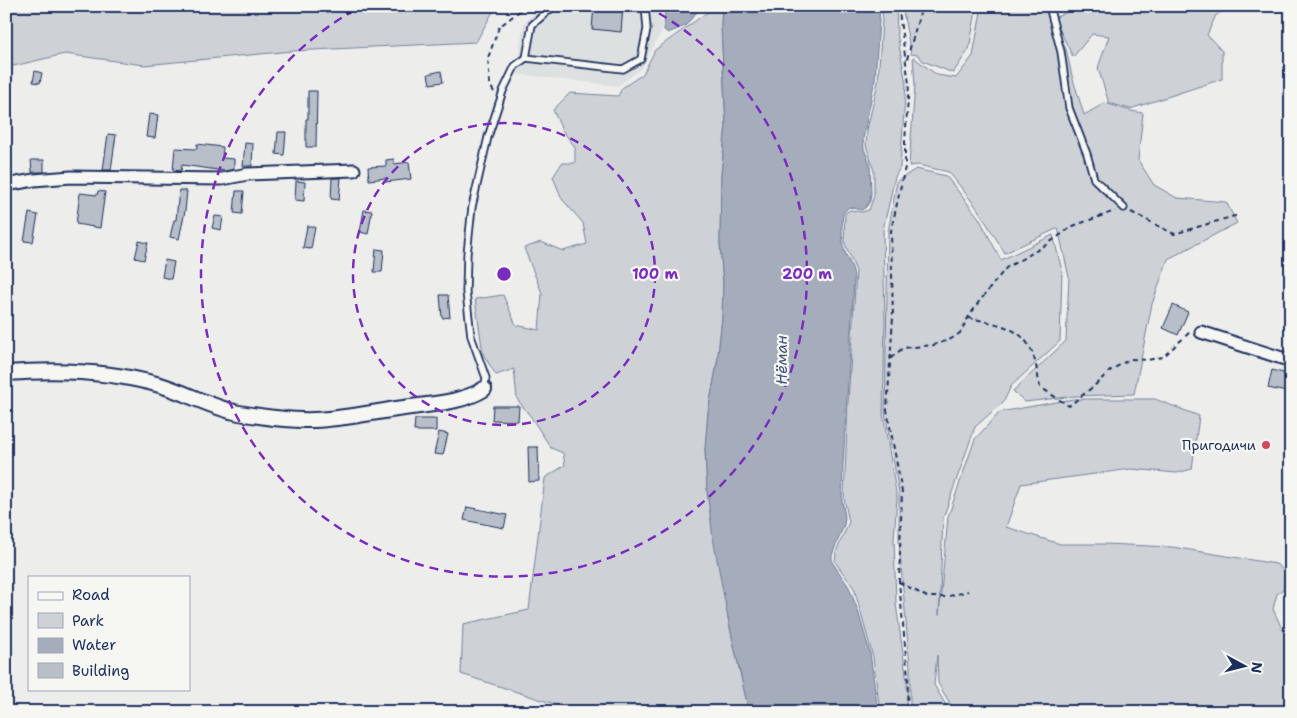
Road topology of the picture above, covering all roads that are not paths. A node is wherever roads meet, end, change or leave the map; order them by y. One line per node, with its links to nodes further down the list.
1 (554, 6): 4 (lane)
2 (645, 6): 4 (lane)
3 (1048, 6): 7 (lane)
4 (526, 58): 11 (lane)
5 (354, 170): 6 (street)
6 (6, 185)
7 (1124, 208)
8 (1201, 332): 9 (street)
9 (1291, 361)
10 (6, 373): 11 (street)
11 (484, 388)

